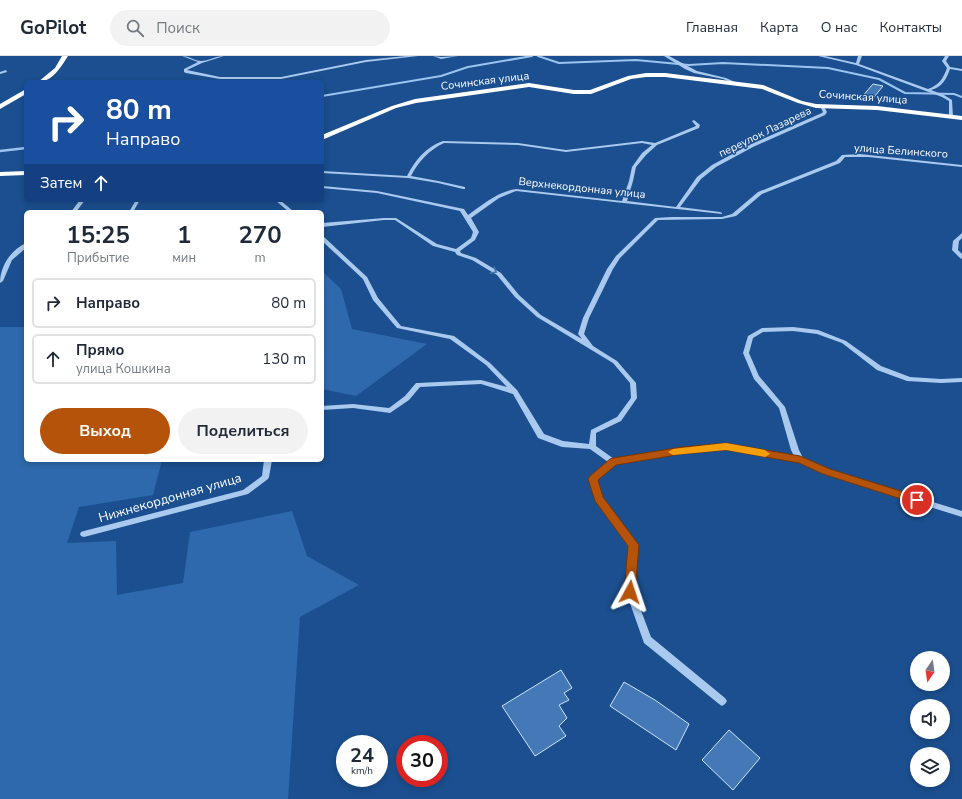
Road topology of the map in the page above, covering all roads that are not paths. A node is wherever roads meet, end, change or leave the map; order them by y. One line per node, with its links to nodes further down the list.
1 (65, 56): 17 (highway)
2 (184, 56): 11 (street)
3 (222, 56): 11 (street)
4 (416, 56): 11 (street)
5 (435, 56): 6 (street)
6 (456, 56)
7 (666, 56): 18 (street)
8 (820, 56): 12 (street)
9 (860, 56): 12 (street)
10 (947, 56): 13 (street)
11 (201, 62)
12 (857, 64): 19 (street)
13 (949, 68): 14 (street); 19 (street)
14 (962, 70)
15 (6, 71): 16 (street)
16 (0, 73)
17 (43, 80)
18 (735, 84): 21 (highway, Сочинская улица); 26 (highway, Сочинская улица)
19 (928, 90): 23 (street)
20 (24, 92): 22 (highway)
21 (822, 106): 23 (highway, Сочинская улица); 38 (street, переулок Лазарева)
22 (0, 107)
23 (951, 116): 24 (highway, Сочинская улица)
24 (962, 118)
25 (694, 122): 27 (street)
26 (324, 137)
27 (655, 144): 32 (street); 37 (street)
28 (962, 166): 41 (street, улица Белинского)
29 (324, 172): 32 (street)
30 (24, 173): 31 (highway)
31 (0, 174)
32 (408, 177): 34 (street)
33 (324, 187): 42 (street)
34 (463, 188)
35 (81, 202): 39 (street)
36 (280, 202): 40 (street)
37 (624, 202): 38 (street, Верхнекордонная улица); 42 (street, Верхнекордонная улица)
38 (677, 208): 41 (street, Верхнекордонная улица)
39 (75, 210)
40 (290, 210)
41 (734, 215): 50 (street)
42 (468, 218): 47 (street)
43 (324, 225): 47 (street)
44 (962, 235): 48 (street)
45 (324, 240): 52 (street)
46 (24, 247): 49 (street)
47 (458, 252): 50 (street, one-way to 50)
48 (962, 257)
49 (0, 281)
50 (590, 346): 54 (street)
51 (962, 380): 55 (street)
52 (515, 392): 53 (street); 54 (street)
53 (324, 408)
54 (592, 447): 57 (street)
55 (800, 460): 57 (street); 58 (street)
56 (268, 462): 59 (street, Нижнекордонная улица)
57 (613, 462): 60 (street)
58 (962, 514)
59 (84, 534)
60 (722, 701)

